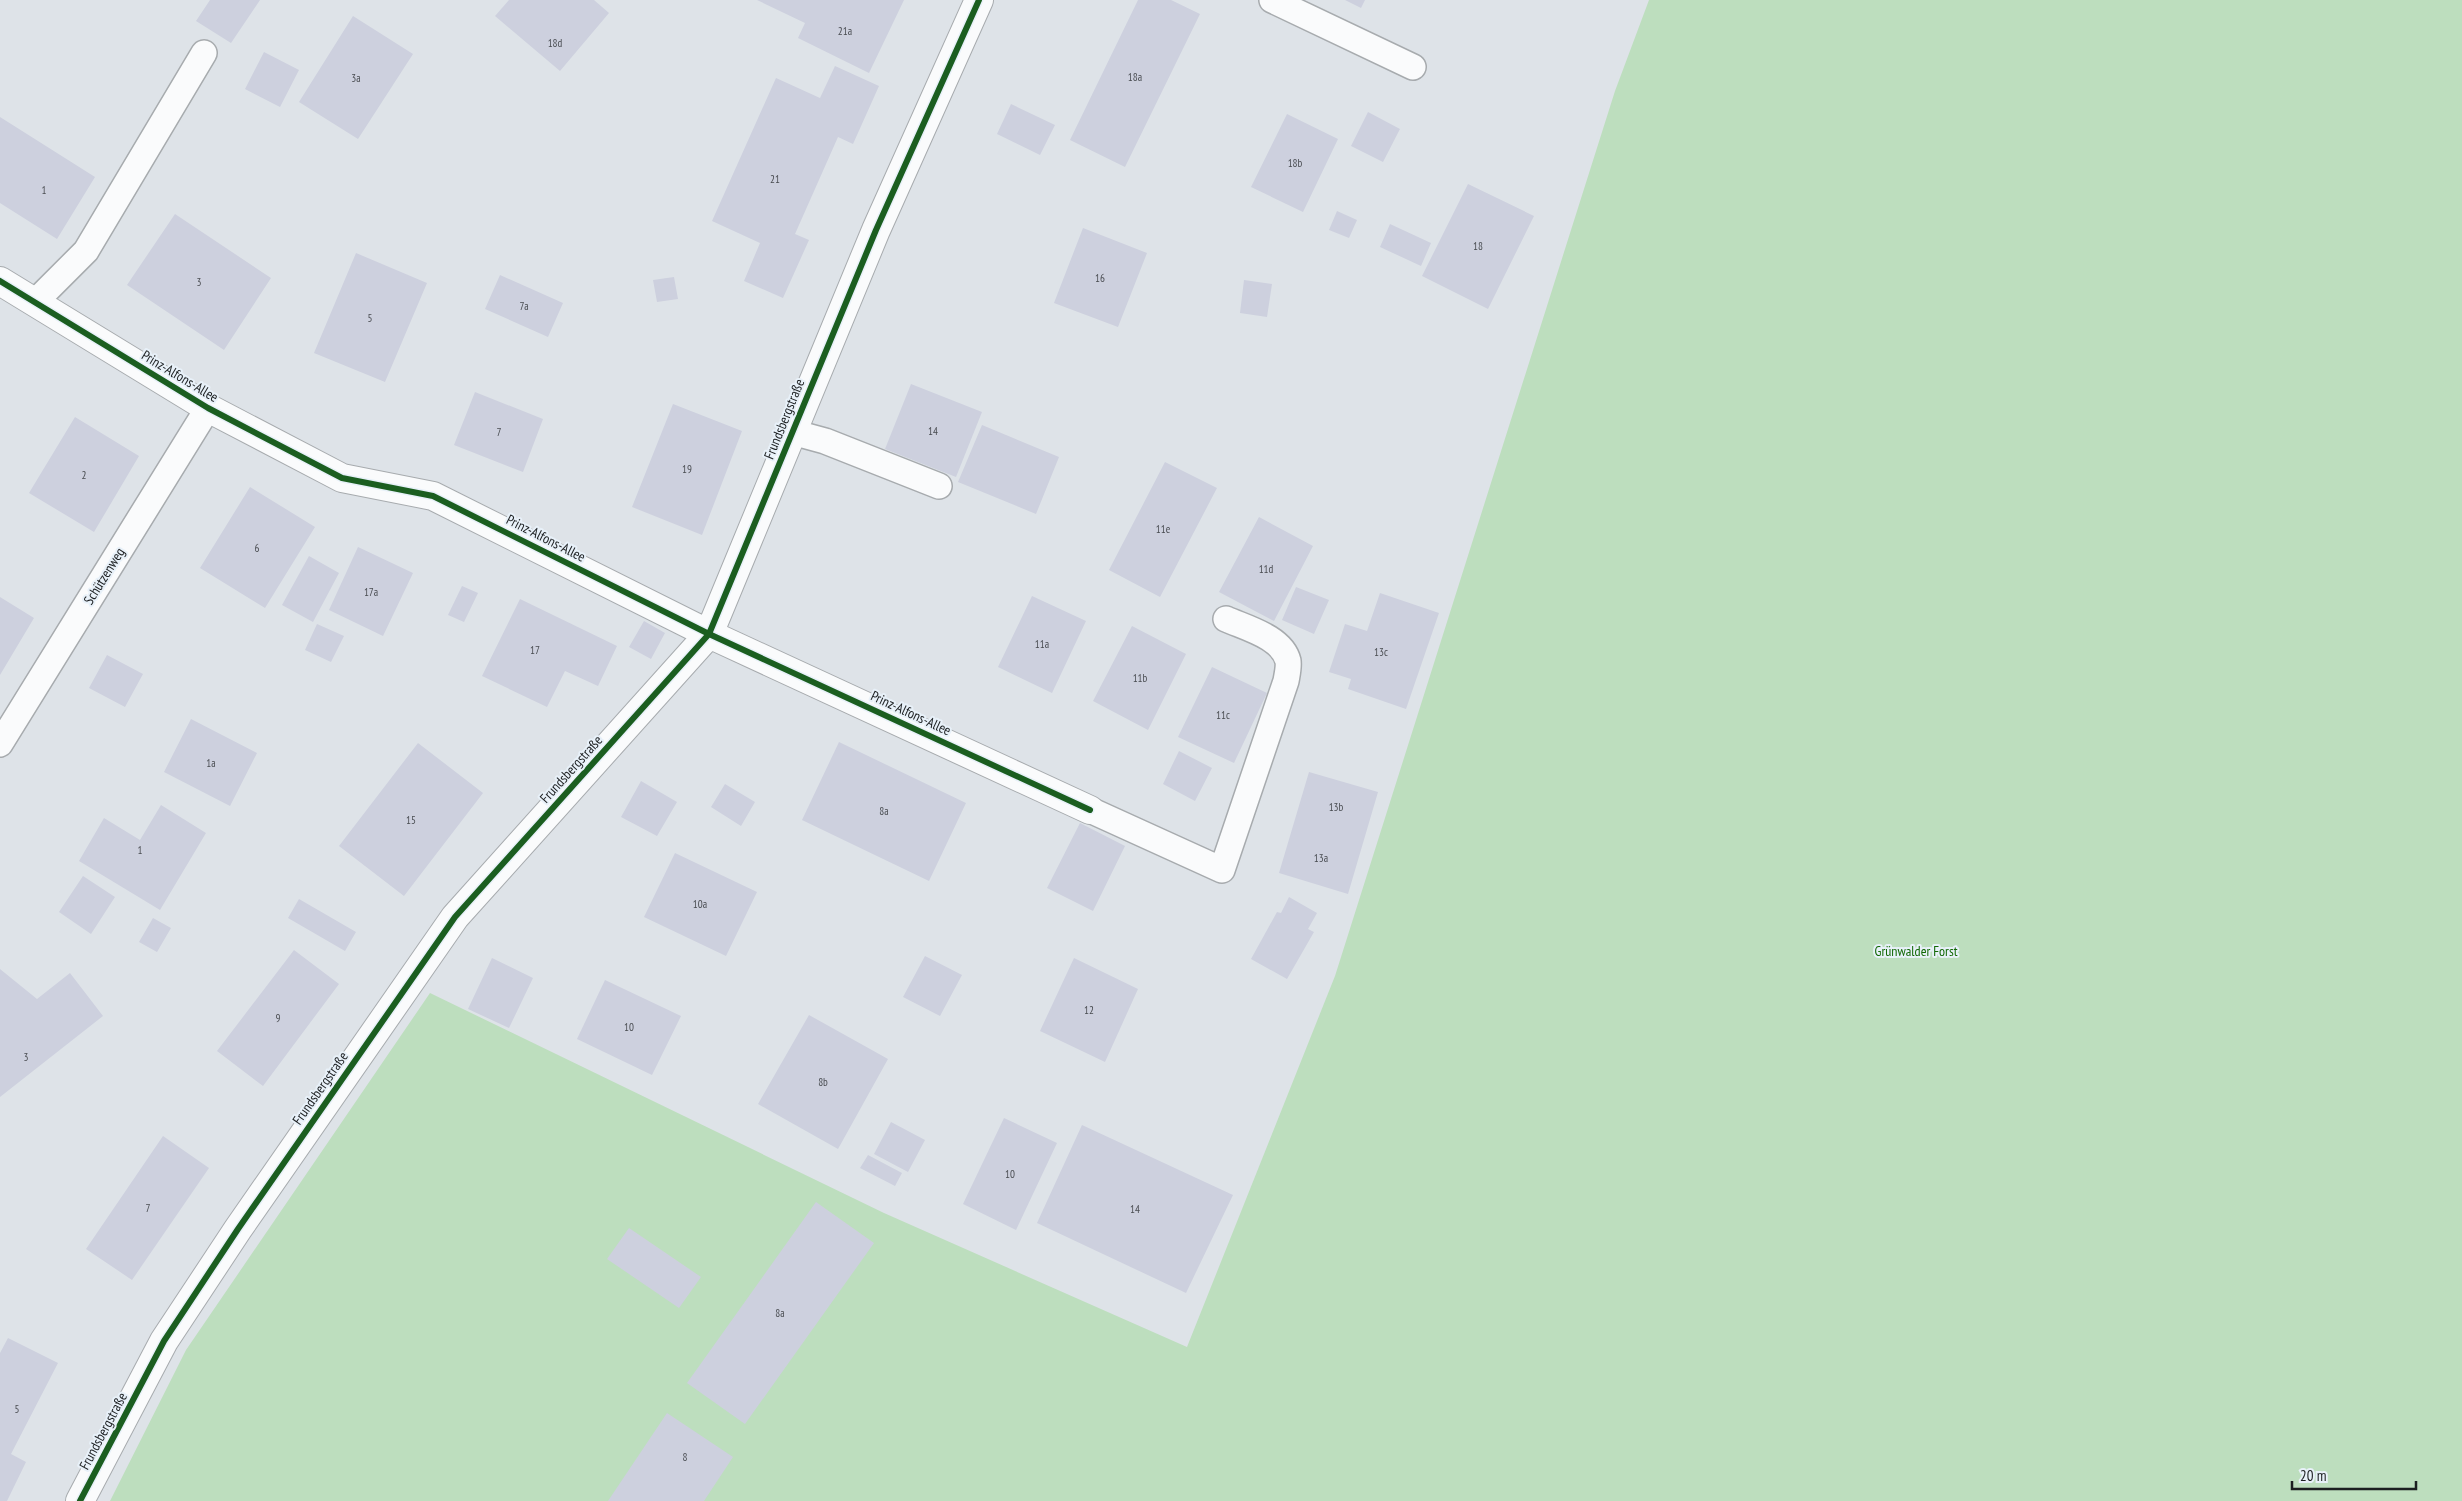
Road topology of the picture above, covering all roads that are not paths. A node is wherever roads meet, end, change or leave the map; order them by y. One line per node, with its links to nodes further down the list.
1 (979, 0): 8 (street, Frundsbergstraße)
2 (1272, 0): 4 (lane)
3 (204, 53): 6 (lane)
4 (1413, 66)
5 (0, 281): 6 (street, Prinz-Alfons-Allee)
6 (35, 302): 7 (street, Prinz-Alfons-Allee)
7 (208, 408): 11 (street, Prinz-Alfons-Allee); 12 (lane, Schützenweg)
8 (792, 432): 9 (lane); 11 (street, Frundsbergstraße)
9 (939, 486)
10 (1226, 619): 13 (lane)
11 (709, 634): 13 (street, Prinz-Alfons-Allee); 14 (street, Frundsbergstraße)
12 (0, 744)
13 (1090, 810)
14 (80, 1501)

